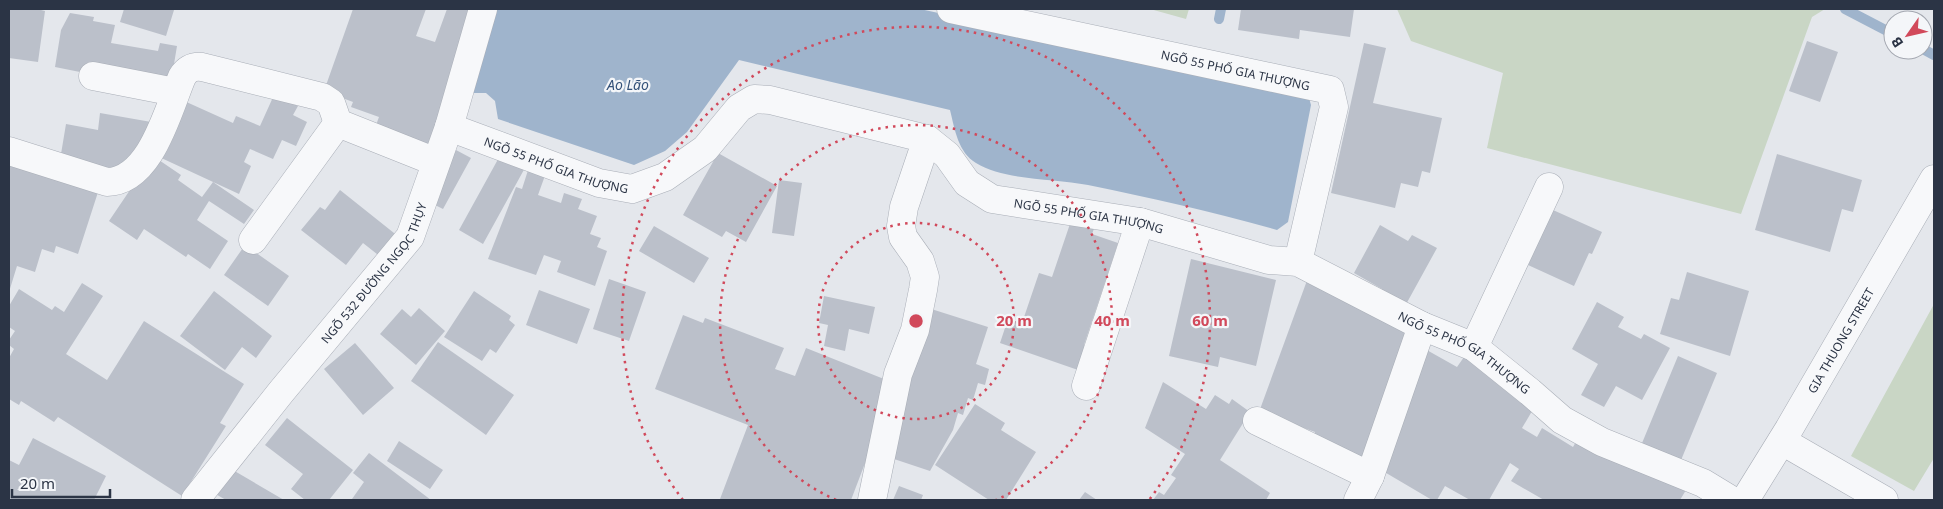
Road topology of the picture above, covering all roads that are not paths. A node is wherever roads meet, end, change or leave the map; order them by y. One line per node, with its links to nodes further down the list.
1 (483, 9): 6 (street, NGÕ 532 ĐƯỜNG NGỌC THỤY)
2 (964, 10): 14 (street, NGÕ 55 PHỐ GIA THƯỢNG)
3 (93, 76): 4 (street)
4 (175, 92): 5 (street); 8 (street)
5 (338, 122): 9 (street); 13 (street)
6 (450, 127): 7 (street, NGÕ 55 PHỐ GIA THƯỢNG); 9 (street, NGÕ 532 ĐƯỜNG NGỌC THỤY)
7 (927, 139): 12 (street, NGÕ 55 PHỐ GIA THƯỢNG); 22 (street)
8 (9, 151)
9 (436, 162): 21 (street, NGÕ 532 ĐƯỜNG NGỌC THỤY)
10 (1934, 179): 19 (street, GIA THUONG STREET)
11 (1549, 186): 16 (street)
12 (1140, 222): 14 (street, NGÕ 55 PHỐ GIA THƯỢNG); 17 (street)
13 (253, 240)
14 (1298, 262): 15 (street, NGÕ 55 PHỐ GIA THƯỢNG)
15 (1422, 326): 16 (street, NGÕ 55 PHỐ GIA THƯỢNG); 20 (street)
16 (1474, 347): 24 (street, NGÕ 55 PHỐ GIA THƯỢNG)
17 (1086, 386)
18 (1257, 421): 20 (street)
19 (1782, 441): 25 (street, GIA THUONG STREET); 26 (street)
20 (1370, 476): 23 (street)
21 (195, 500)
22 (872, 500)
23 (1358, 500)
24 (1731, 500)
25 (1745, 500)
26 (1884, 500)

